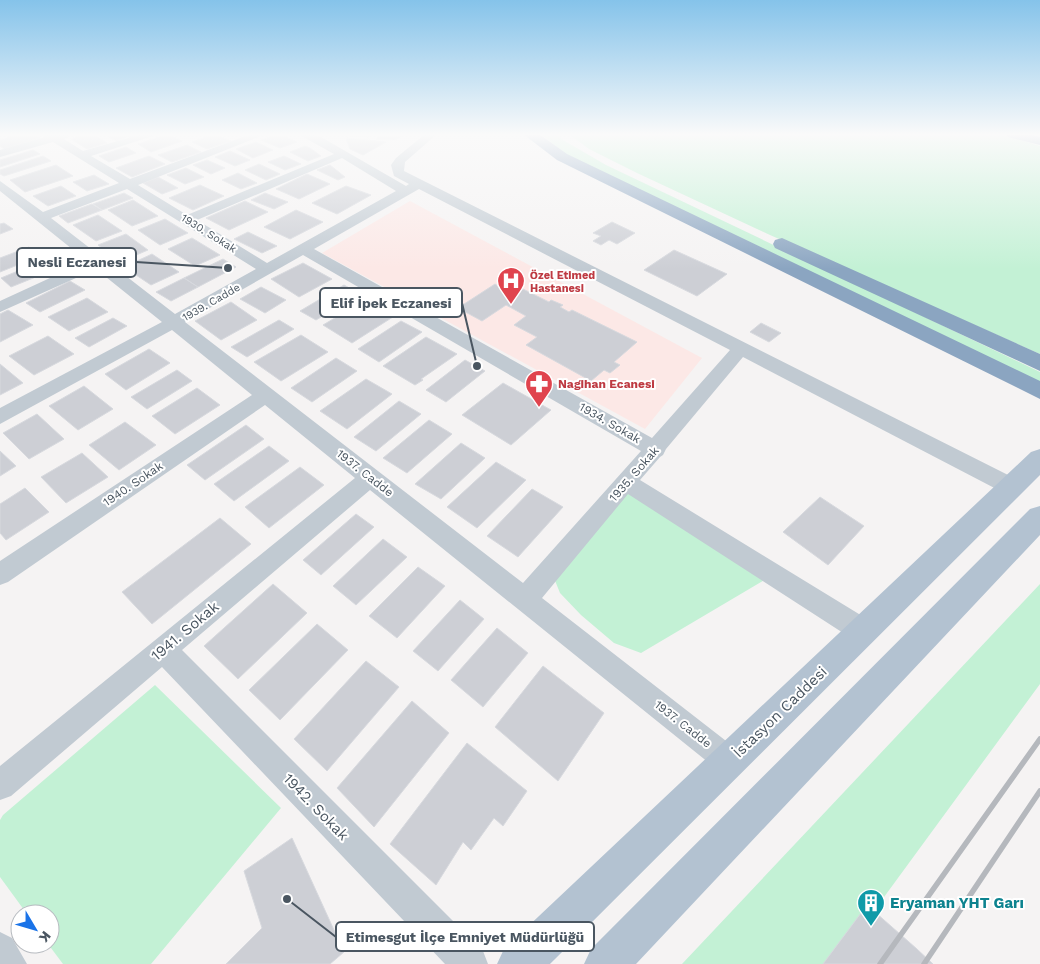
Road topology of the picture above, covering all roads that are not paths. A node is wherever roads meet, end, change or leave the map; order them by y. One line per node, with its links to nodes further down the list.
1 (120, 179): 8 (street, 1930. Sokak)
2 (141, 179): 8 (street)
3 (284, 179): 12 (street)
4 (383, 179): 10 (street)
5 (404, 179): 10 (street)
6 (607, 179): 20 (highway)
7 (640, 179): 19 (highway)
8 (128, 184): 11 (street); 12 (street, 1930. Sokak)
9 (0, 185): 11 (street, 1937. Cadde)
10 (413, 187): 13 (street, 1939. Cadde); 18 (street)
11 (41, 217): 14 (street, 1937. Cadde)
12 (186, 220): 15 (street, 1930. Sokak)
13 (303, 249): 15 (street, 1939. Cadde); 23 (street, 1934. Sokak)
14 (98, 262): 16 (street); 17 (street, 1937. Cadde)
15 (267, 270): 17 (street, 1939. Cadde)
16 (0, 306)
17 (174, 322): 21 (street, 1937. Cadde); 22 (street, 1939. Cadde)
18 (742, 348): 23 (street, 1935. Sokak); 27 (street)
19 (1040, 362)
20 (1040, 391)
21 (266, 395): 25 (street, 1937. Cadde); 29 (street, 1940. Sokak)
22 (0, 417)
23 (656, 450): 26 (street, 1935. Sokak)
24 (1040, 460): 27 (main road, İstasyon Caddesi)
25 (371, 477): 30 (street, 1937. Cadde); 32 (street, 1941. Sokak)
26 (627, 483): 30 (street, 1935. Sokak); 31 (street)
27 (1012, 487): 31 (main road, İstasyon Caddesi)
28 (1040, 517): 39 (main road)
29 (0, 574)
30 (525, 600): 33 (street, 1937. Cadde)
31 (863, 631): 33 (main road, İstasyon Caddesi)
32 (162, 649): 34 (street, 1941. Sokak); 37 (street, 1942. Sokak)
33 (730, 761): 38 (main road, İstasyon Caddesi)
34 (0, 785)
35 (0, 950): 36 (street)
36 (9, 964)
37 (470, 964)
38 (519, 964)
39 (606, 964)

